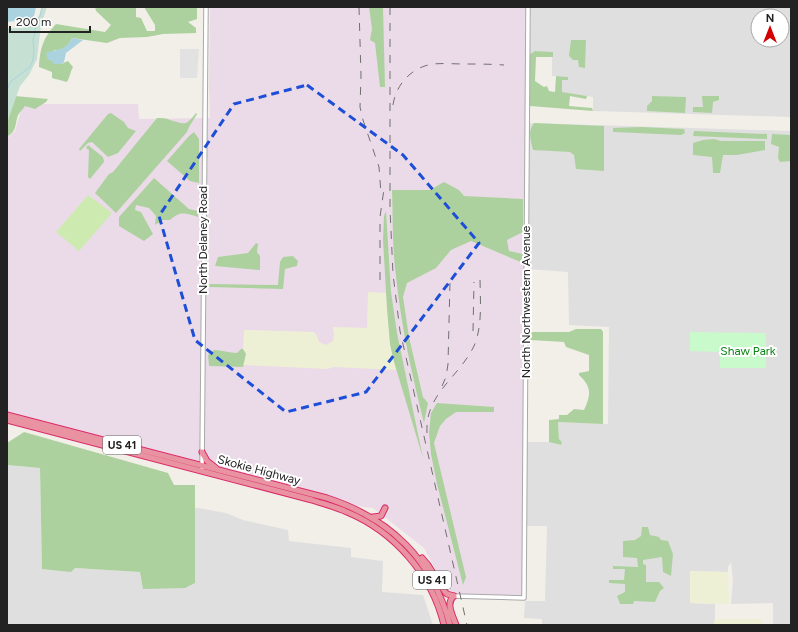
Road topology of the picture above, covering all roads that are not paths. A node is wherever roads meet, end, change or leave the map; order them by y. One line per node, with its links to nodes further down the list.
1 (206, 7): 5 (street, North Delaney Road)
2 (528, 7): 12 (street, North Northwestern Avenue)
3 (7, 415): 6 (highway, Skokie Highway / US 41)
4 (7, 420): 8 (highway, Skokie Highway / US 41)
5 (202, 452): 6 (street, North Delaney Road); 7 (highway)
6 (202, 465): 7 (highway, Skokie Highway / US 41); 8 (street, North Delaney Road)
7 (218, 470): 10 (highway, Skokie Highway / US 41)
8 (202, 472): 13 (highway, Skokie Highway / US 41)
9 (385, 508): 10 (highway)
10 (372, 517): 11 (highway, Skokie Highway / US 41)
11 (403, 541): 12 (highway); 14 (highway, Skokie Highway / US 41)
12 (454, 596): 15 (highway)
13 (443, 625)
14 (451, 625)
15 (456, 625)

